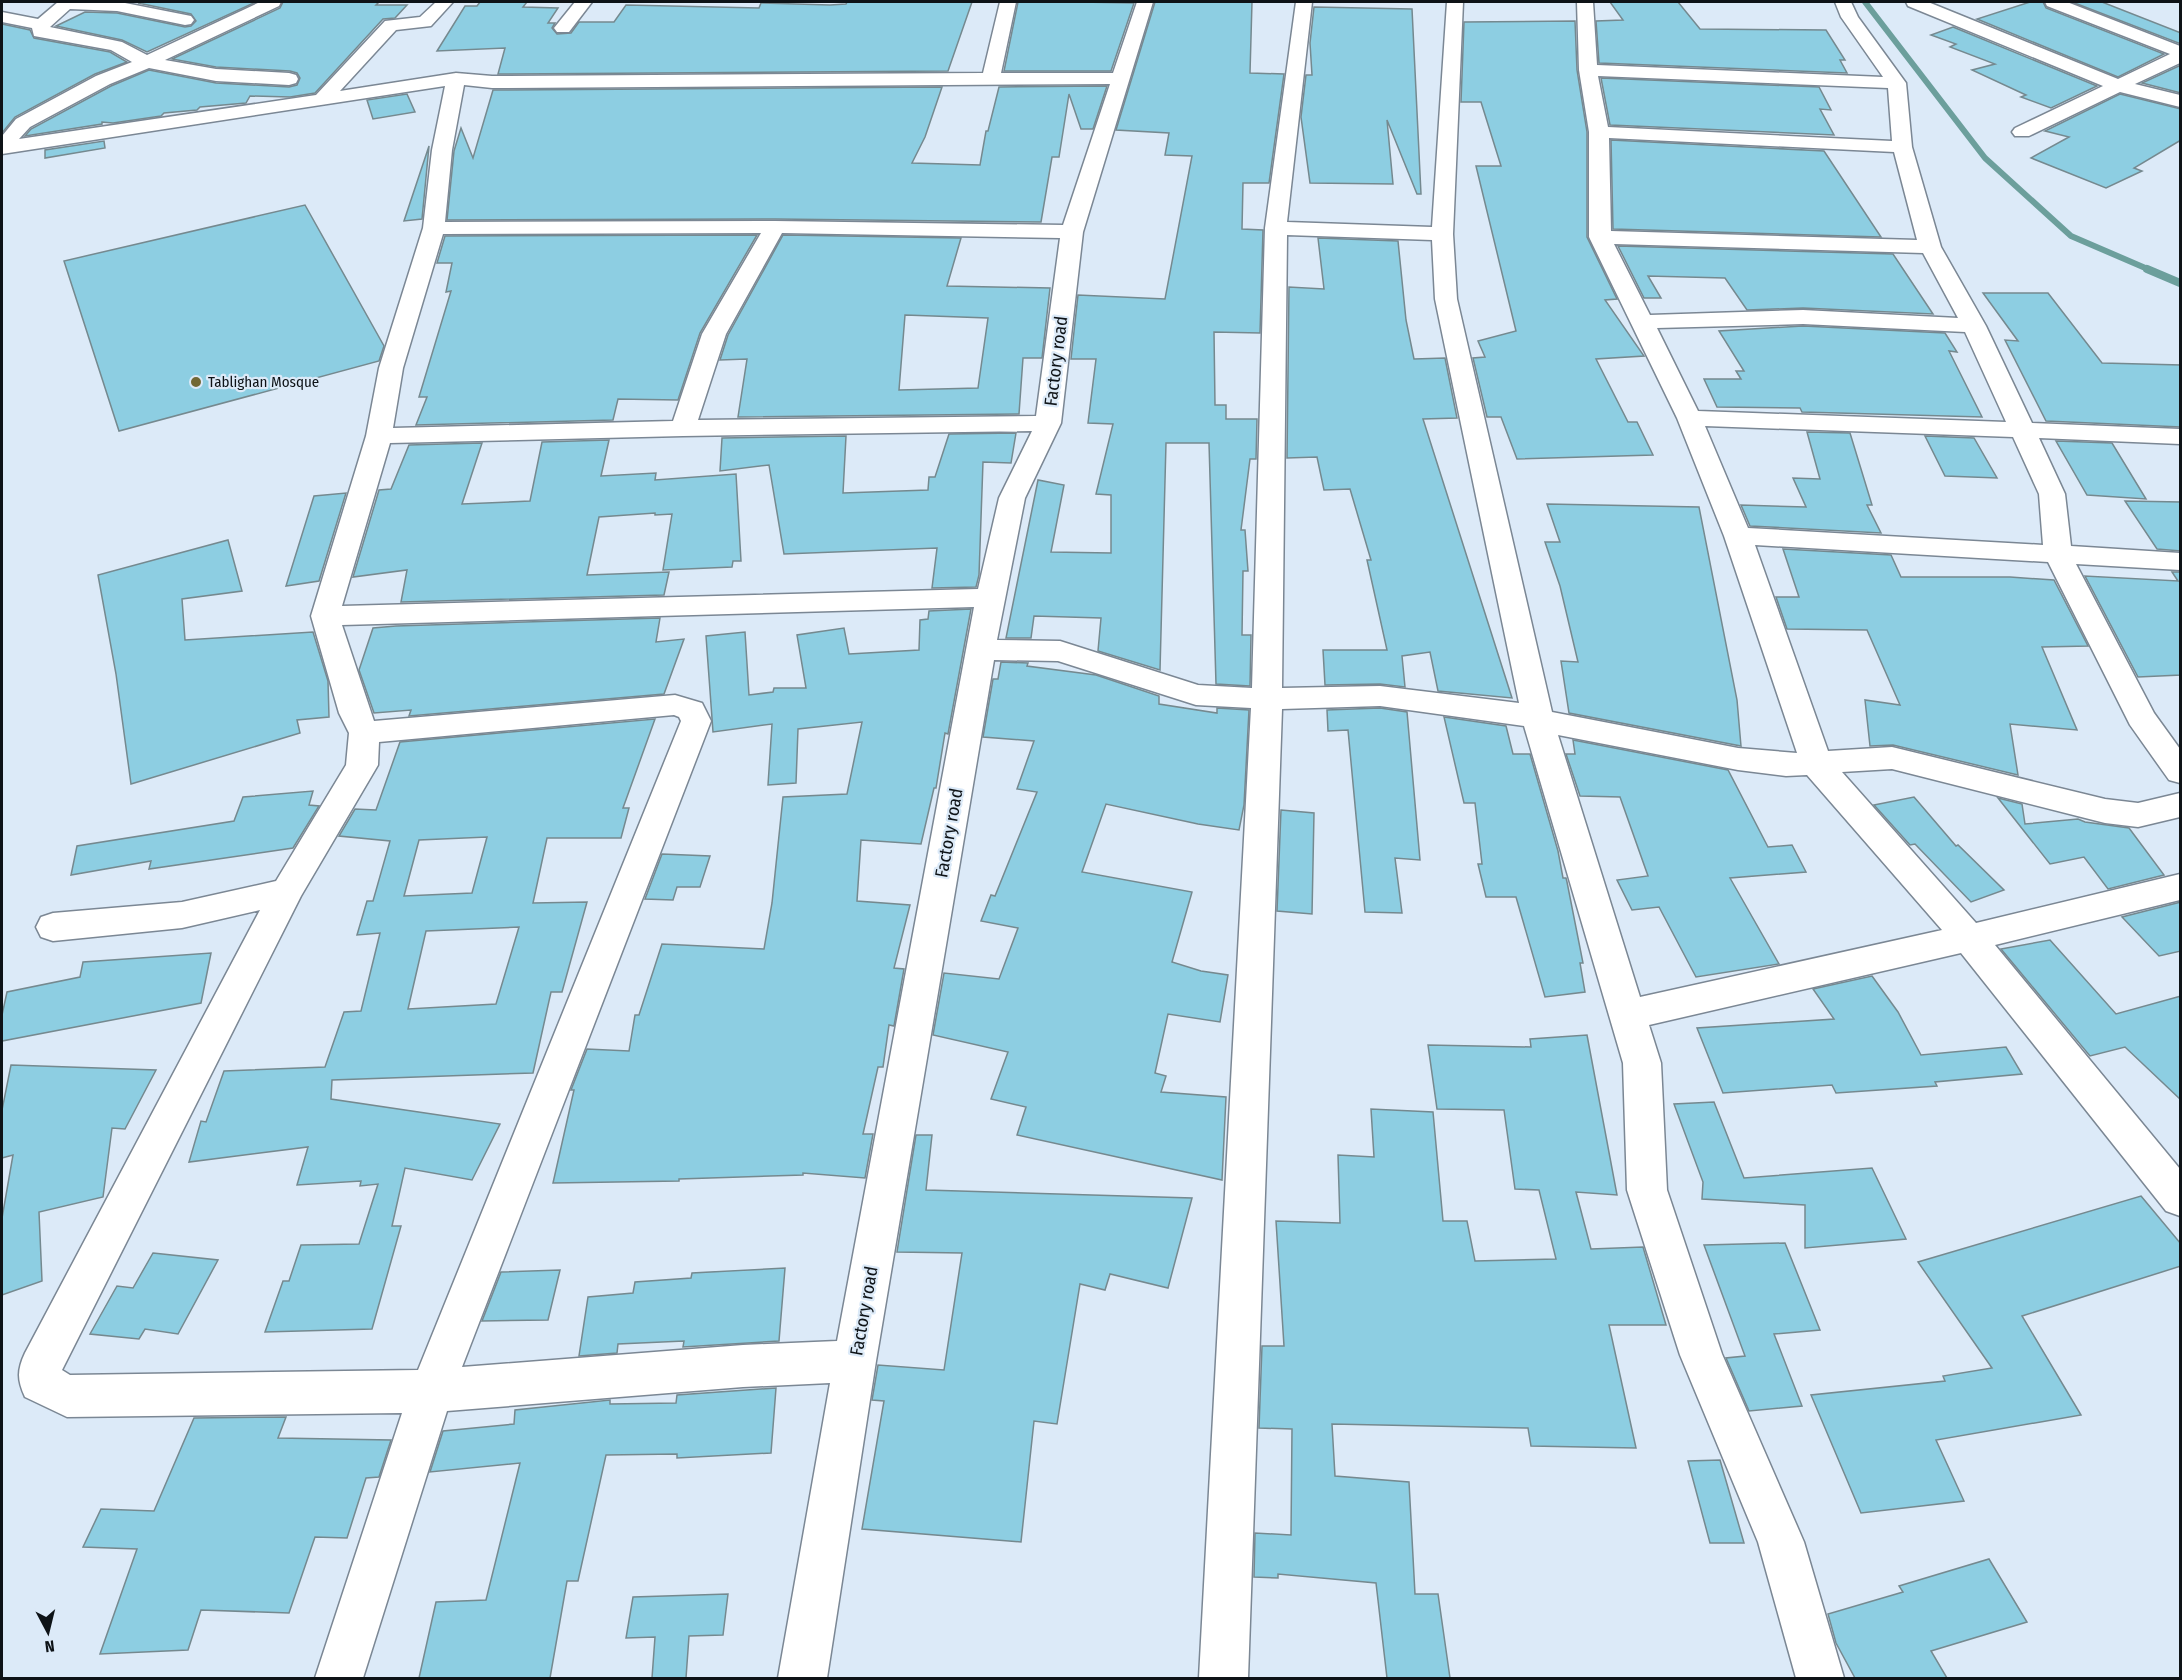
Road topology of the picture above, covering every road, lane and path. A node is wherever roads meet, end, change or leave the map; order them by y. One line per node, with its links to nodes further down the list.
1 (273, 2): 18 (street)
2 (445, 2): 26 (street)
3 (584, 2): 16 (street)
4 (1008, 2): 20 (street)
5 (1145, 2): 21 (street, Factory road)
6 (1304, 2): 34 (street)
7 (1455, 2): 36 (street)
8 (1586, 2): 19 (street)
9 (1843, 2): 24 (street)
10 (1914, 2): 25 (street)
11 (2053, 2): 17 (street)
12 (67, 3): 14 (street); 15 (street)
13 (2, 17): 15 (street)
14 (185, 20)
15 (42, 25): 18 (street)
16 (564, 28)
17 (2181, 54): 25 (street)
18 (147, 62): 22 (street); 31 (street)
19 (1588, 70): 24 (street); 28 (street)
20 (991, 77): 21 (street); 23 (street)
21 (1122, 78): 35 (street, Factory road)
22 (289, 79)
23 (456, 79): 26 (street); 33 (street)
24 (1897, 83): 30 (street)
25 (2119, 86): 27 (street); 29 (street)
26 (321, 100): 31 (street)
27 (2181, 101)
28 (1599, 132): 30 (street); 37 (street)
29 (2022, 132)
30 (1902, 147): 38 (street)
31 (2, 148)
32 (775, 227): 33 (street); 35 (street); 43 (street)
33 (434, 228): 45 (street)
34 (1276, 228): 36 (street); 53 (street)
35 (1072, 232): 42 (street, Factory road)
36 (1442, 234): 54 (street)
37 (1600, 237): 38 (street); 39 (street)
38 (1930, 247): 40 (street)
39 (1642, 322): 40 (street); 41 (street)
40 (1974, 326): 44 (street)
41 (1689, 418): 44 (street); 47 (street)
42 (1048, 423): 43 (street); 50 (street, Factory road)
43 (683, 428): 45 (street)
44 (2025, 431): 46 (street); 48 (street)
45 (379, 436): 51 (street)
46 (2181, 436)
47 (1738, 536): 48 (street); 56 (street)
48 (2058, 555): 49 (street); 57 (street)
49 (2181, 561)
50 (990, 598): 51 (street); 52 (street, Factory road)
51 (325, 616): 55 (street)
52 (981, 650): 53 (street); 65 (street, Factory road)
53 (1267, 699): 54 (street); 69 (street)
54 (1538, 720): 56 (street); 63 (street)
55 (364, 733): 60 (street); 66 (street)
56 (1817, 765): 58 (street); 62 (street)
57 (2181, 772)
58 (2181, 805)
59 (2181, 887): 62 (street)
60 (286, 891): 61 (street); 66 (street)
61 (53, 927)
62 (1969, 938): 63 (street); 64 (street)
63 (1627, 1015): 70 (street)
64 (2181, 1198)
65 (855, 1361): 66 (street); 68 (street, Factory road)
66 (431, 1391): 67 (street)
67 (339, 1678)
68 (802, 1678)
69 (1223, 1678)
70 (1820, 1678)

